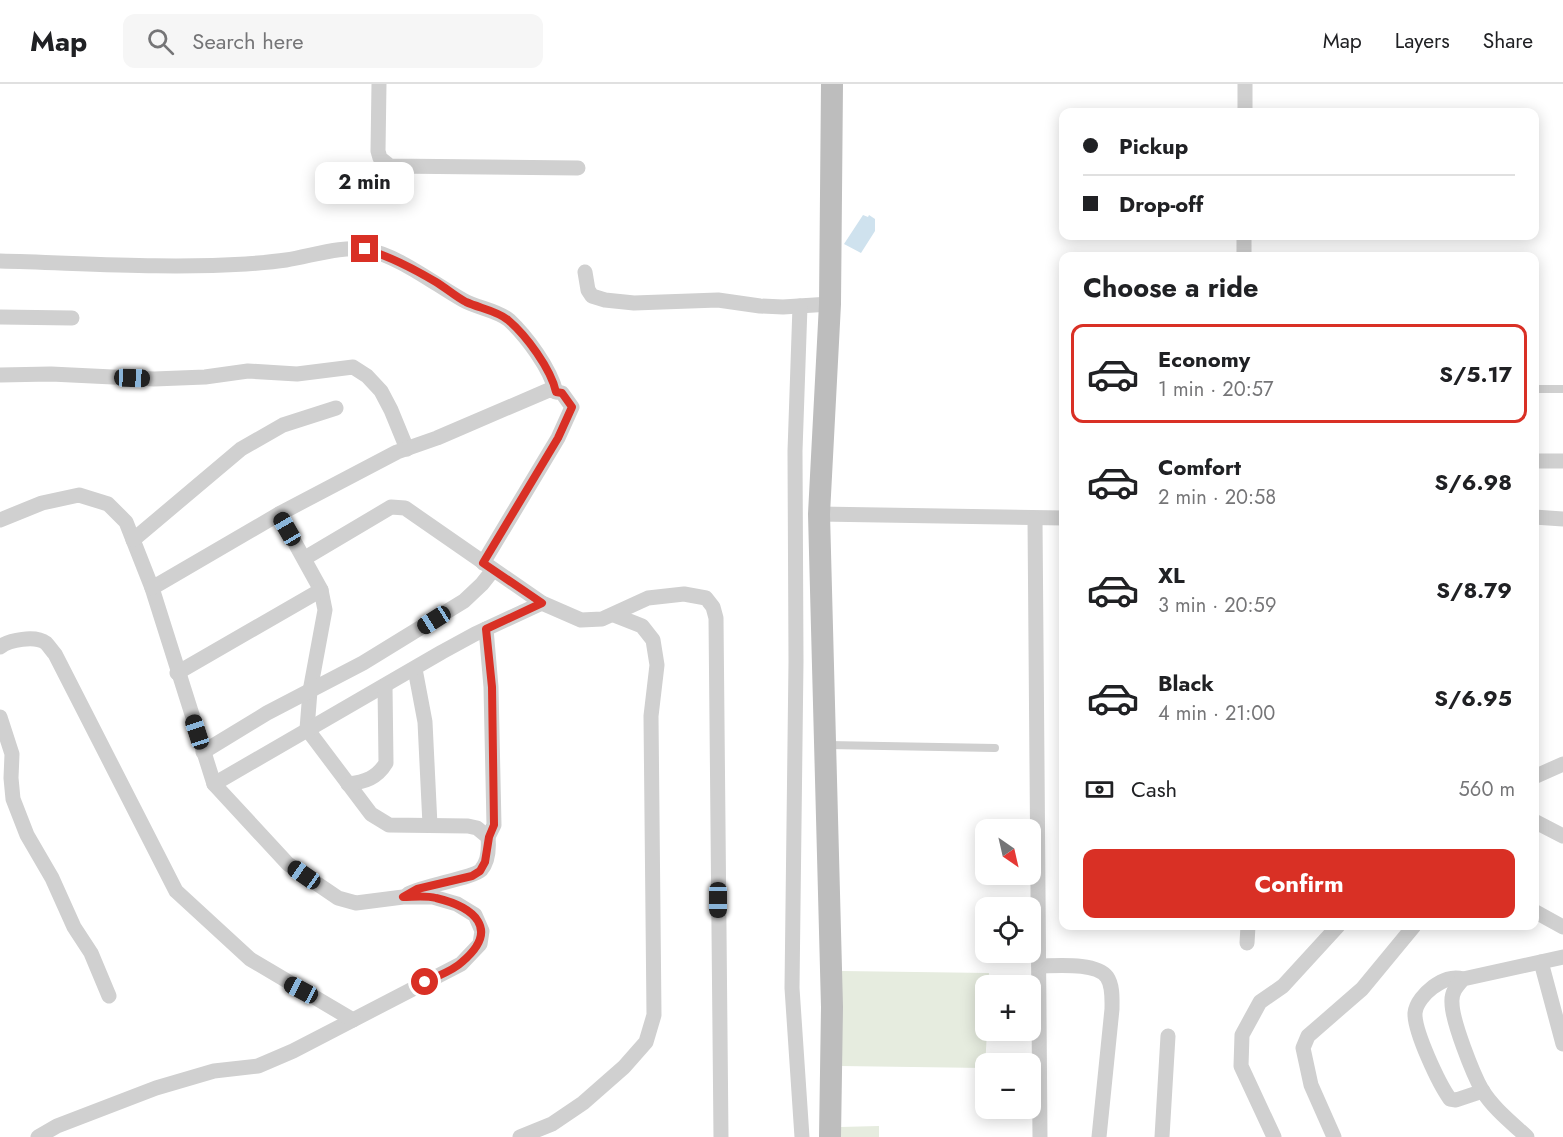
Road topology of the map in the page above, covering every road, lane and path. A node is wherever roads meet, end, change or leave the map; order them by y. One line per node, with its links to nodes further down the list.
1 (379, 84): 5 (street)
2 (832, 84): 8 (street)
3 (1245, 84): 4 (street)
4 (1245, 108)
5 (578, 168)
6 (0, 261): 15 (street)
7 (585, 272): 9 (street)
8 (830, 304): 9 (street); 21 (street)
9 (800, 306): 72 (street)
10 (0, 317): 11 (street)
11 (72, 318)
12 (0, 375): 17 (street)
13 (1539, 389): 14 (lane)
14 (1563, 389)
15 (556, 392): 17 (street); 29 (street)
16 (336, 408): 27 (street)
17 (408, 449): 20 (street)
18 (1539, 461): 19 (street)
19 (1563, 461)
20 (279, 514): 28 (street); 30 (street)
21 (819, 514): 25 (street); 42 (street)
22 (1059, 518): 25 (street)
23 (1539, 518): 26 (street)
24 (0, 519): 27 (street)
25 (1035, 519): 62 (street)
26 (1563, 519)
27 (133, 540): 30 (street)
28 (305, 558): 29 (street); 31 (street)
29 (488, 567): 32 (street); 39 (street)
30 (152, 588): 37 (street)
31 (321, 590): 37 (street); 39 (street)
32 (542, 603): 33 (street); 34 (street)
33 (614, 615): 70 (street); 71 (street)
34 (486, 629): 36 (street); 52 (street)
35 (0, 647): 65 (street)
36 (415, 669): 38 (street); 50 (street)
37 (177, 673): 44 (street)
38 (386, 686): 41 (street); 48 (street)
39 (310, 691): 41 (street); 44 (street)
40 (0, 717): 64 (street)
41 (307, 729): 47 (street); 48 (street)
42 (825, 745): 43 (lane); 73 (street)
43 (995, 748)
44 (203, 752): 47 (street)
45 (1563, 764): 46 (street)
46 (1539, 775)
47 (214, 784): 53 (street)
48 (348, 784): 50 (street)
49 (1539, 824): 51 (street)
50 (430, 825): 52 (street)
51 (1563, 836)
52 (489, 837): 53 (street)
53 (403, 897): 65 (street)
54 (1539, 913): 55 (street)
55 (1563, 927)
56 (1248, 930): 59 (street)
57 (1334, 930): 77 (street)
58 (1411, 930): 78 (street)
59 (1247, 943)
60 (1563, 957): 61 (street)
61 (1541, 962): 63 (street); 67 (street)
62 (1039, 966): 74 (street); 75 (street)
63 (1463, 979): 68 (street); 68 (street)
64 (109, 996)
65 (353, 1020): 69 (street)
66 (1168, 1036): 76 (street)
67 (1563, 1044)
68 (1483, 1091): 79 (street)
69 (38, 1137)
70 (520, 1137)
71 (721, 1137)
72 (802, 1137)
73 (830, 1137)
74 (1040, 1137)
75 (1100, 1137)
76 (1162, 1137)
77 (1274, 1137)
78 (1334, 1137)
79 (1527, 1137)

